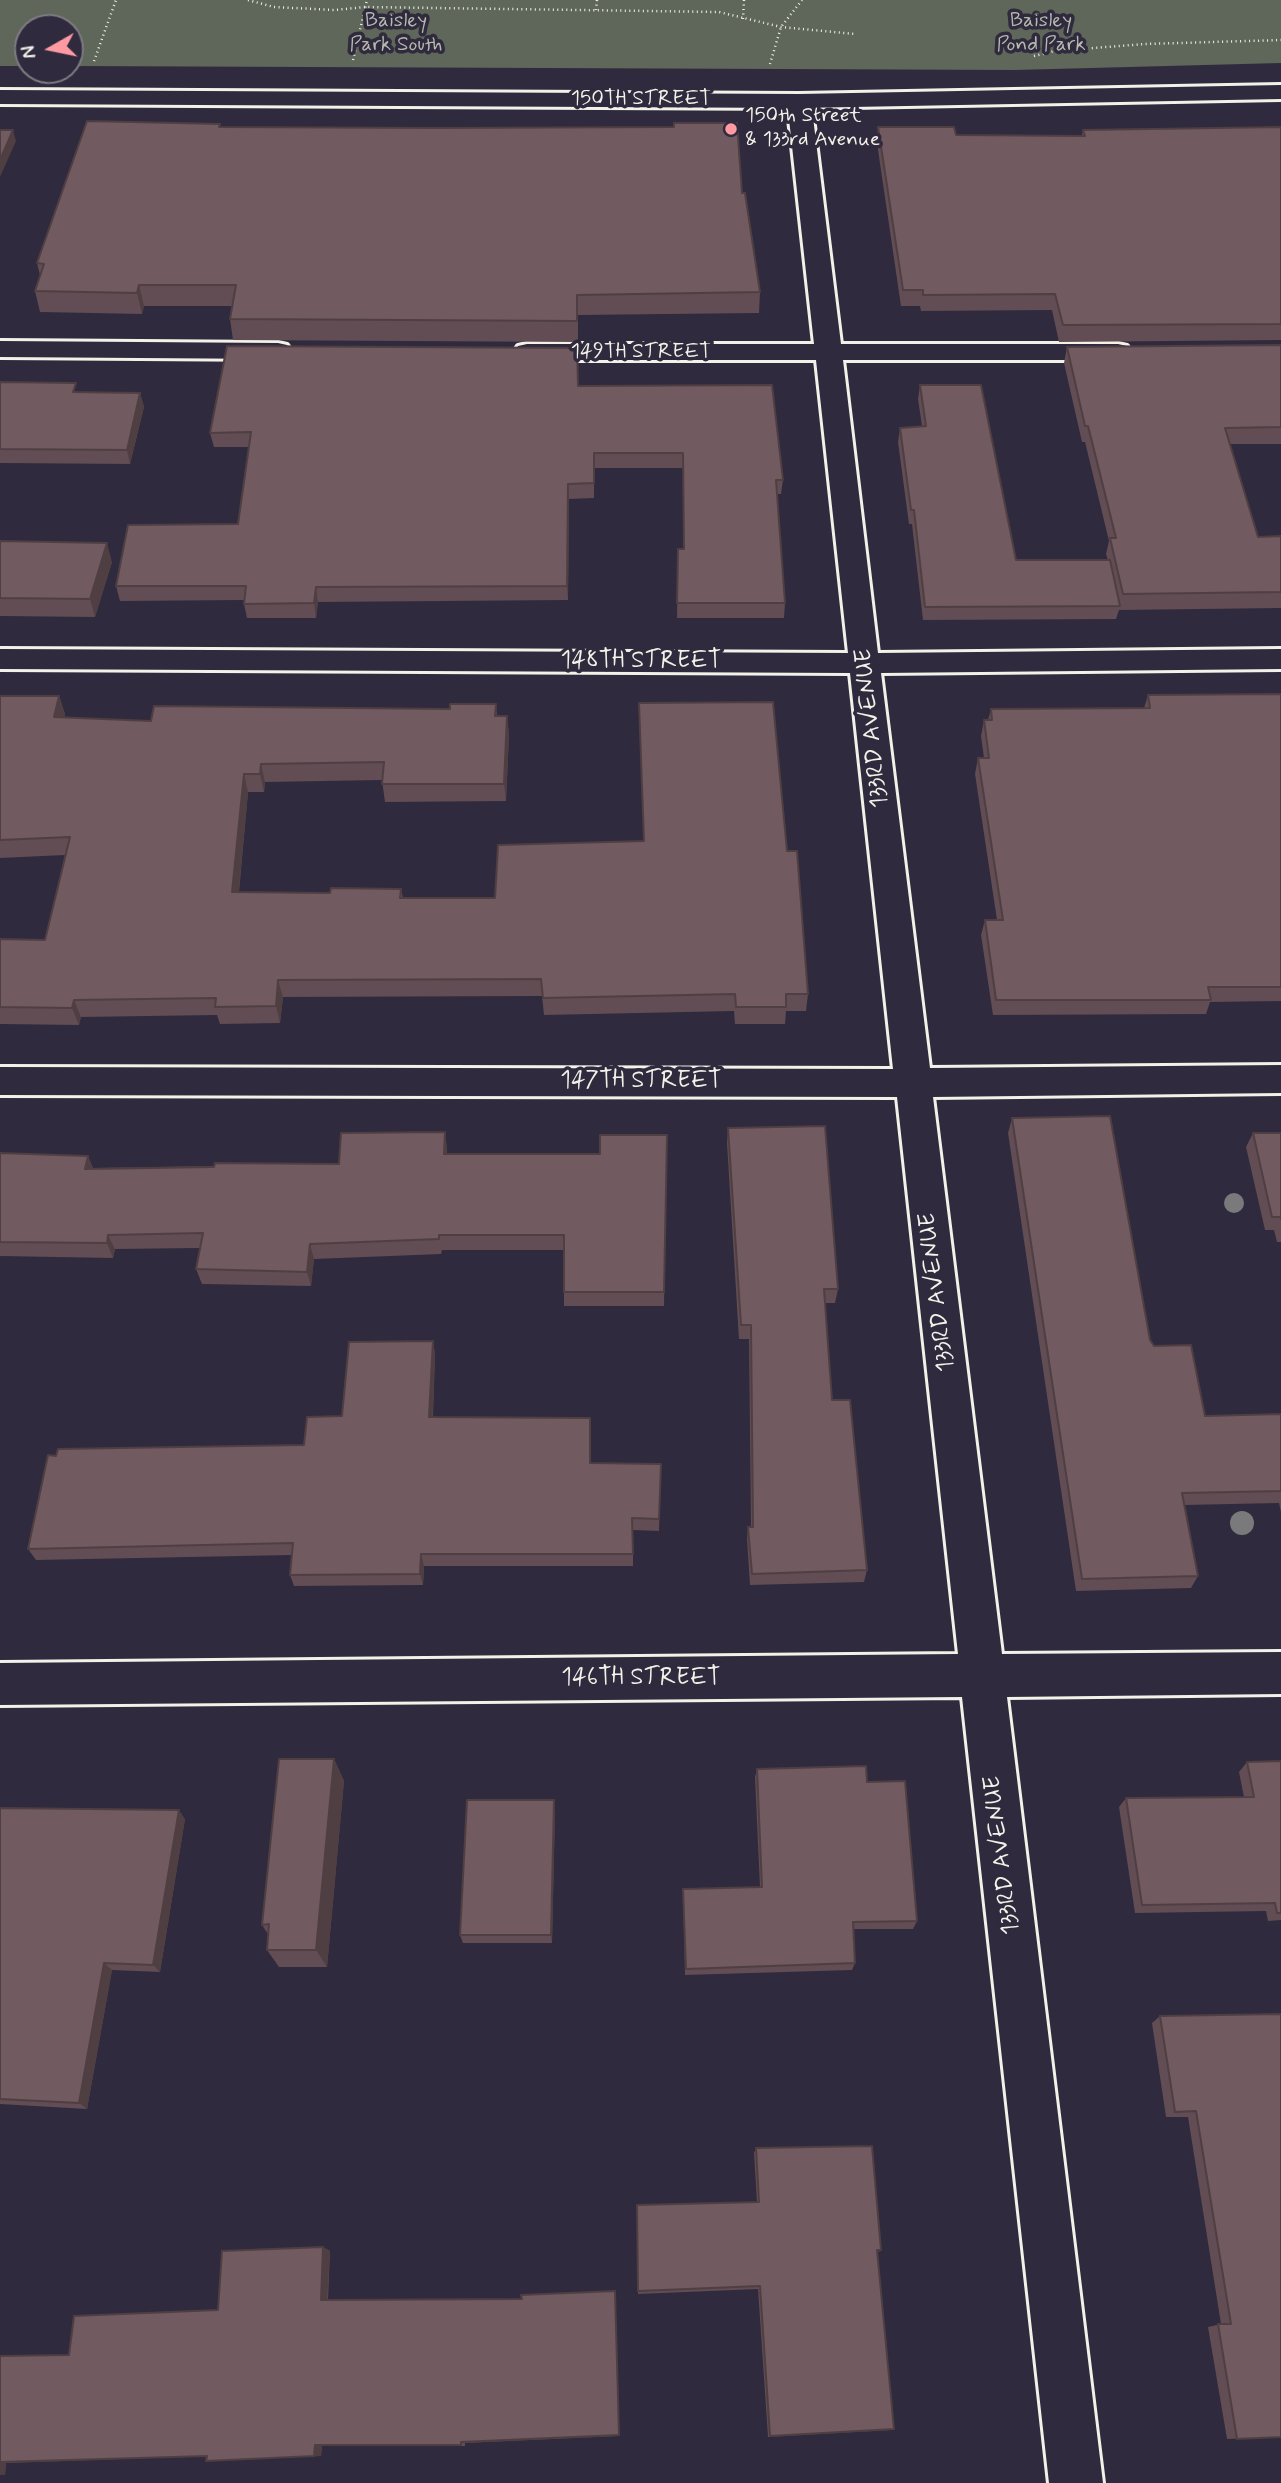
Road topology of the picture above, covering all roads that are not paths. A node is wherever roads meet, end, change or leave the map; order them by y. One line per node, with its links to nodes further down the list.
1 (1281, 92): 3 (street, 150TH STREET)
2 (0, 97): 3 (street, 150TH STREET)
3 (799, 100): 8 (street, 133RD AVENUE)
4 (0, 349): 5 (street)
5 (307, 351)
6 (502, 352): 8 (street, 149TH STREET)
7 (1144, 352): 8 (street, 149TH STREET)
8 (829, 354): 11 (street, 133RD AVENUE)
9 (0, 659): 11 (street, 148TH STREET)
10 (1281, 659): 11 (street, 148TH STREET)
11 (866, 663): 14 (street, 133RD AVENUE)
12 (1281, 1079): 14 (street, 147TH STREET)
13 (0, 1081): 14 (street, 147TH STREET)
14 (914, 1083): 16 (street, 133RD AVENUE)
15 (1281, 1673): 16 (street, 146TH STREET)
16 (984, 1677): 17 (street, 146TH STREET); 18 (street, 133RD AVENUE)
17 (0, 1684)
18 (1076, 2483)

